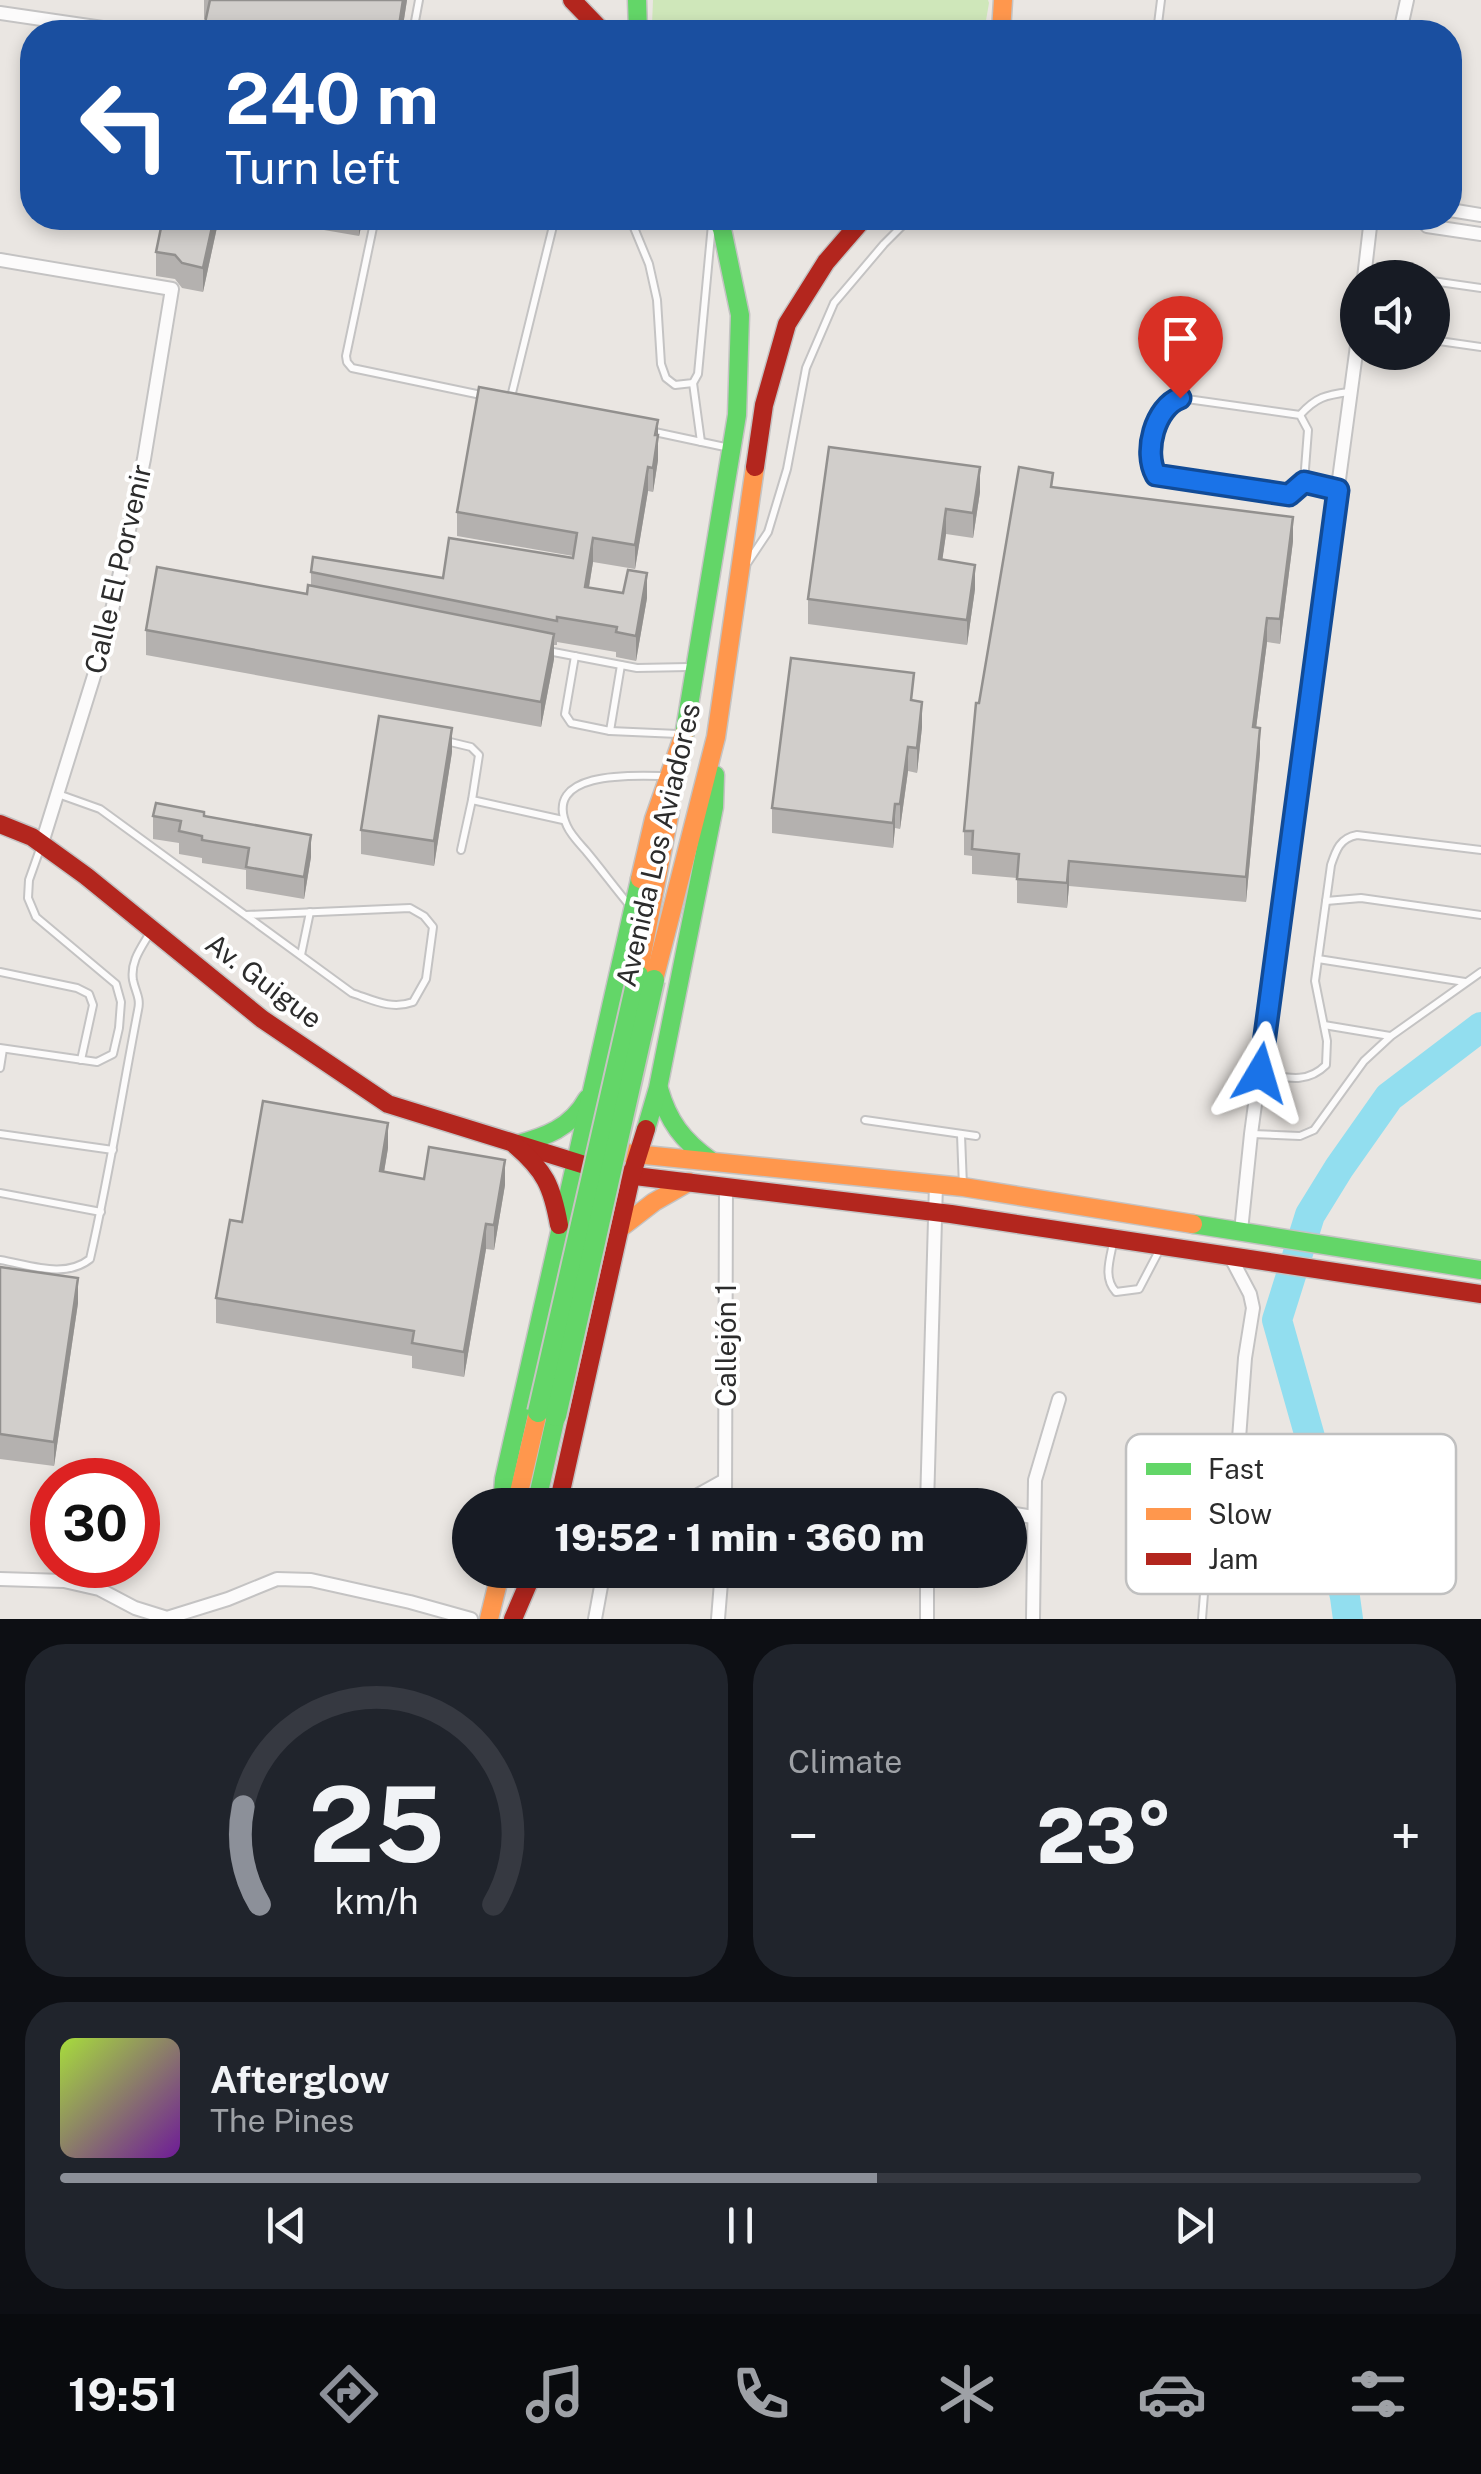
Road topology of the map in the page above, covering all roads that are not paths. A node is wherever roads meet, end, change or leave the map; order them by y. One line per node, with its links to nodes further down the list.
1 (572, 0): 4 (main road)
2 (0, 13): 3 (street)
3 (48, 20)
4 (591, 20)
5 (1476, 214): 14 (street)
6 (372, 230): 7 (lane)
7 (551, 230)
8 (635, 230): 22 (lane)
9 (714, 230): 22 (lane)
10 (722, 230): 27 (main road, Avenida Los Aviadores)
11 (854, 230): 30 (main road, Avenida Los Aviadores)
12 (898, 230): 30 (lane)
13 (1370, 230): 16 (street)
14 (1474, 233)
15 (0, 260): 40 (street, Calle El Porvenir)
16 (1366, 260)
17 (1450, 284): 18 (lane)
18 (1481, 288)
19 (1450, 343): 20 (lane)
20 (1481, 347)
21 (1353, 370): 23 (street)
22 (694, 383): 26 (lane)
23 (1350, 392): 24 (lane); 29 (street)
24 (1300, 415): 28 (lane); 28 (lane)
25 (644, 430): 26 (lane)
26 (701, 442): 27 (lane)
27 (732, 449): 34 (main road, Avenida Los Aviadores)
28 (1304, 482): 29 (lane)
29 (1338, 490): 64 (street)
30 (739, 575): 37 (main road, Avenida Los Aviadores)
31 (536, 648): 32 (lane)
32 (575, 656): 33 (lane); 35 (lane)
33 (622, 665): 34 (lane); 35 (lane)
34 (696, 667): 36 (main road, Avenida Los Aviadores)
35 (610, 732): 36 (lane)
36 (684, 734): 39 (main road); 57 (main road, Avenida Los Aviadores)
37 (716, 737): 57 (main road, Avenida Los Aviadores); 66 (main road)
38 (436, 738): 41 (lane)
39 (670, 776): 42 (lane); 48 (main road)
40 (57, 793): 44 (street, Calle El Porvenir); 51 (lane)
41 (472, 800): 42 (lane); 45 (lane)
42 (565, 820): 48 (lane)
43 (0, 824): 44 (main road, Av. Guigue)
44 (42, 844): 52 (main road, Av. Guigue); 62 (lane)
45 (461, 850)
46 (1481, 850): 47 (lane)
47 (1326, 901): 50 (lane); 54 (lane)
48 (634, 911): 65 (main road)
49 (310, 912): 51 (lane); 53 (lane); 53 (lane)
50 (1481, 914)
51 (246, 915): 53 (lane)
52 (152, 930): 72 (main road, Av. Guigue); 73 (lane)
53 (301, 955)
54 (1318, 960): 58 (lane); 59 (lane)
55 (0, 972): 62 (lane)
56 (1481, 972): 58 (lane)
57 (646, 978): 95 (main road, Avenida Los Aviadores, bridge)
58 (1466, 982): 60 (lane)
59 (1324, 1025): 60 (lane); 64 (lane)
60 (1391, 1036): 70 (lane)
61 (2, 1048): 62 (lane); 63 (lane)
62 (81, 1060)
63 (0, 1068)
64 (1260, 1073): 70 (street)
65 (596, 1079): 72 (main road); 74 (main road)
66 (658, 1088): 75 (main road); 76 (main road)
67 (865, 1120): 69 (lane)
68 (0, 1134): 73 (lane)
69 (961, 1134): 71 (lane); 81 (lane)
70 (1251, 1134): 86 (street)
71 (976, 1136)
72 (515, 1146): 74 (main road, Av. Guigue); 87 (main road)
73 (113, 1150): 83 (lane)
74 (579, 1154): 75 (main road); 77 (main road); 87 (main road)
75 (638, 1155): 76 (main road); 77 (main road)
76 (710, 1160): 79 (main road)
77 (631, 1177): 78 (main road); 85 (main road)
78 (689, 1182): 80 (main road); 85 (main road)
79 (936, 1184): 81 (main road); 84 (street)
80 (726, 1185): 84 (main road); 97 (street, Callejón 1)
81 (963, 1187): 86 (main road)
82 (0, 1193): 83 (lane)
83 (101, 1212): 91 (lane)
84 (936, 1212): 88 (main road); 104 (street)
85 (619, 1230): 101 (main road)
86 (1252, 1233): 92 (main road)
87 (561, 1236): 98 (main road)
88 (1114, 1237): 89 (main road); 89 (lane)
89 (1162, 1244): 90 (main road)
90 (1230, 1256): 93 (main road); 96 (street)
91 (0, 1260)
92 (1481, 1270)
93 (1481, 1294)
94 (1060, 1398): 106 (street)
95 (547, 1414): 99 (main road, Avenida Los Aviadores); 100 (main road, Avenida Los Aviadores)
96 (1239, 1434)
97 (726, 1480): 102 (street); 103 (street, Callejón 1)
98 (503, 1488)
99 (522, 1488)
100 (538, 1488)
101 (562, 1488)
102 (711, 1488)
103 (726, 1488)
104 (927, 1488)
105 (1027, 1516): 106 (street)
106 (1033, 1517): 121 (street)
107 (0, 1580): 115 (street)
108 (495, 1588): 116 (main road)
109 (518, 1588): 117 (main road)
110 (526, 1588): 117 (main road)
111 (601, 1588): 118 (street)
112 (721, 1588): 119 (street)
113 (927, 1588): 120 (street)
114 (1204, 1594): 122 (lane)
115 (471, 1619)
116 (489, 1619)
117 (512, 1619)
118 (595, 1619)
119 (718, 1619)
120 (927, 1619)
121 (1034, 1619)
122 (1202, 1619)

